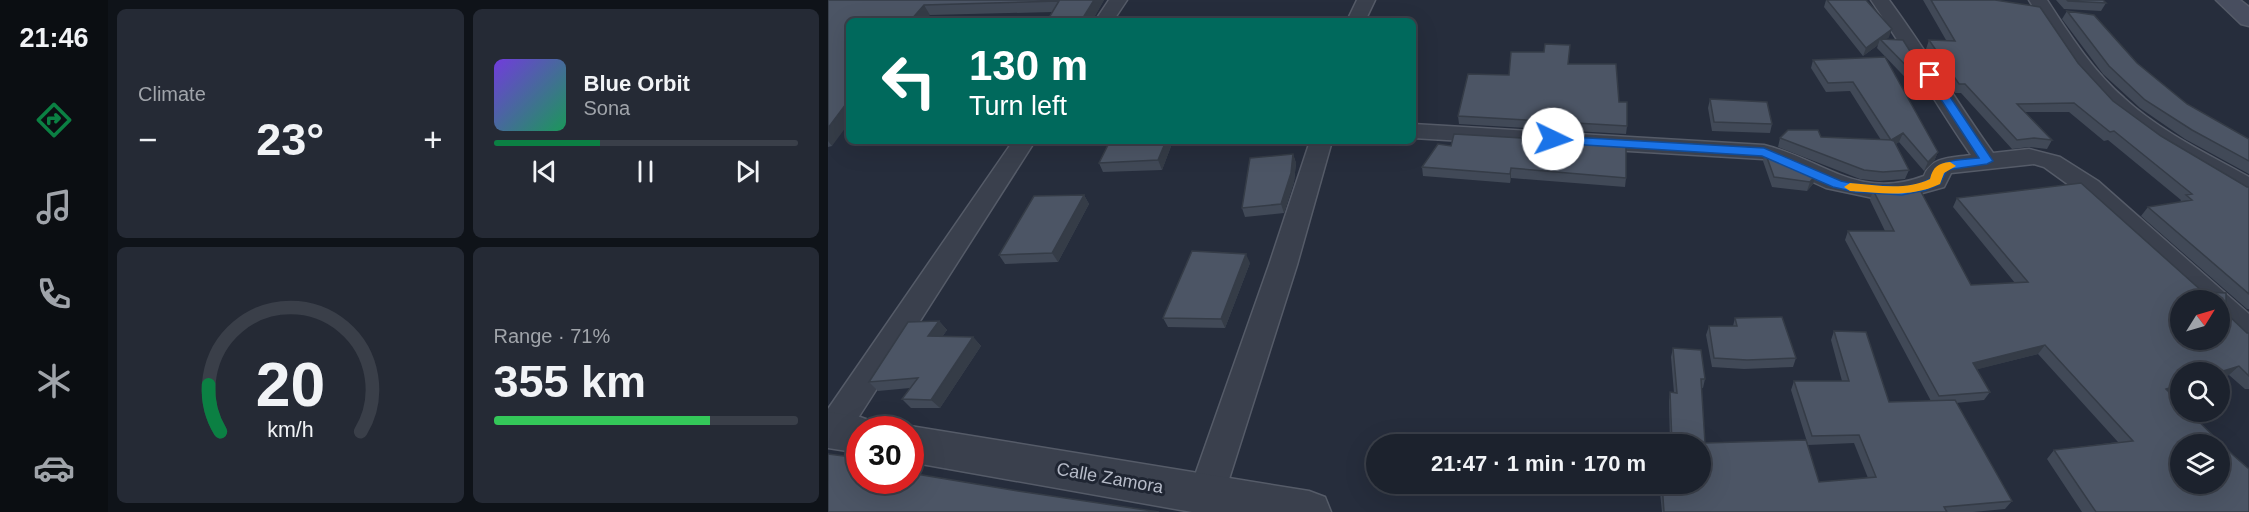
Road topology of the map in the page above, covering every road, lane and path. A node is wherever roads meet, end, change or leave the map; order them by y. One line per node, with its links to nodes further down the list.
1 (1118, 0): 6 (street)
2 (1366, 0): 7 (street)
3 (1880, 0): 12 (street)
4 (2038, 0): 13 (street)
5 (2227, 0): 8 (main road)
6 (1106, 18)
7 (1357, 18)
8 (2249, 19)
9 (1416, 131): 12 (street)
10 (1022, 144): 17 (street)
11 (1320, 144): 19 (street)
12 (1987, 161): 14 (street)
13 (2249, 188)
14 (2203, 290)
15 (2230, 314): 16 (street)
16 (2249, 332)
17 (840, 432)
18 (924, 446): 19 (street, Calle Zamora)
19 (1206, 495): 20 (street, Calle Zamora)
20 (1309, 512)

